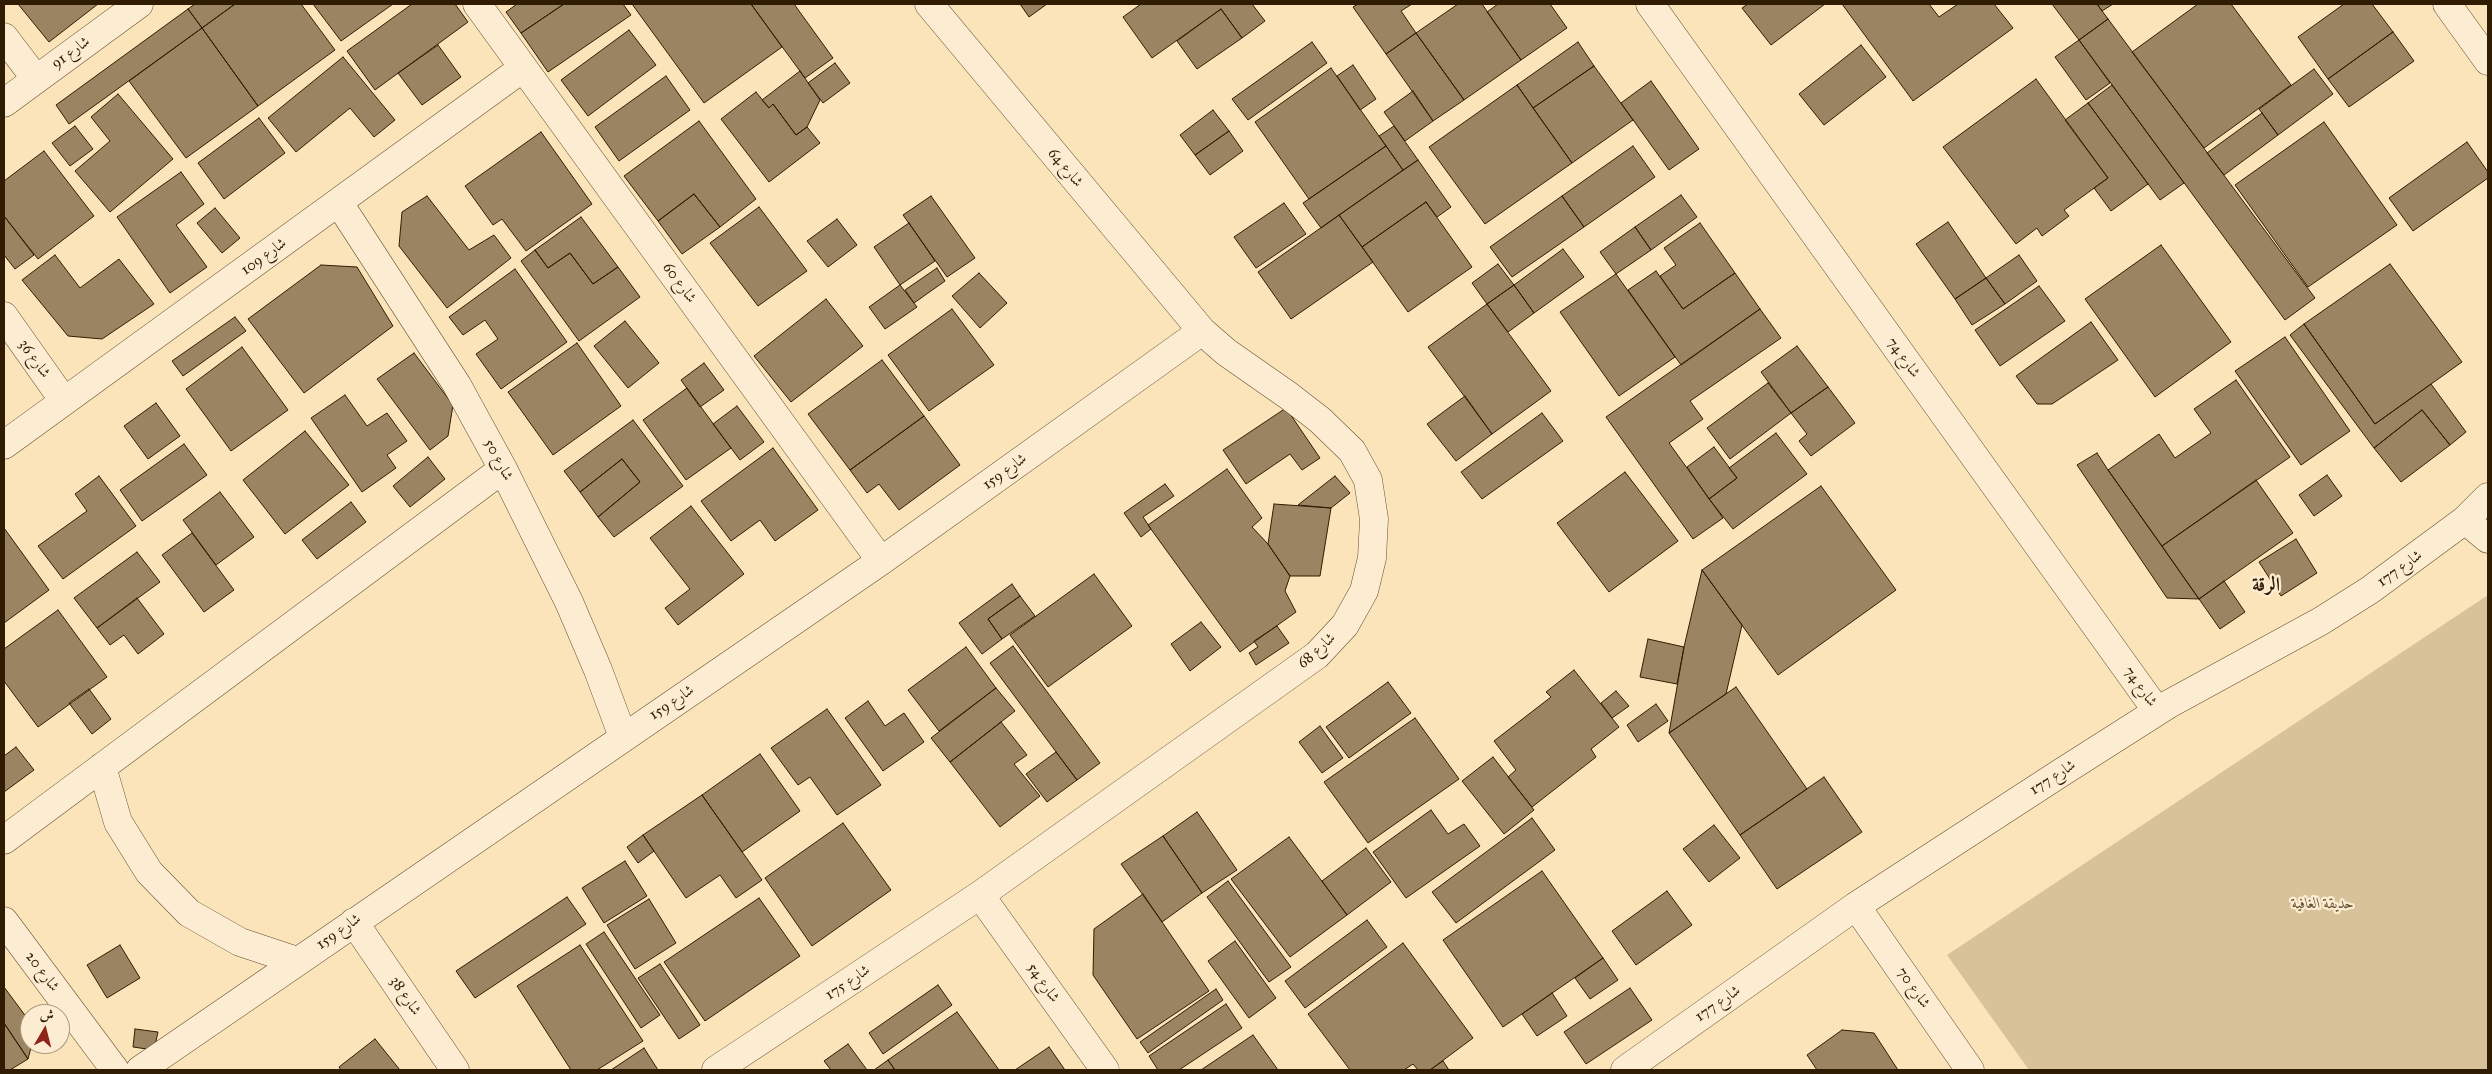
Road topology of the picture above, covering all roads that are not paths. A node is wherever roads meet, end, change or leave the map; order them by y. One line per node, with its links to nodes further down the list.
1 (139, 4): 9 (street, شارع 91)
2 (477, 4): 8 (street, شارع 60)
3 (928, 4): 13 (street, شارع 64)
4 (1650, 4): 21 (street, شارع 74)
5 (2446, 4): 7 (street)
6 (4, 37): 9 (street)
7 (2488, 61)
8 (524, 68): 11 (street, شارع 109); 20 (street, شارع 60)
9 (36, 79): 10 (street, شارع 91)
10 (4, 103)
11 (338, 203): 14 (street, شارع 109); 16 (street, شارع 50)
12 (4, 316): 14 (street, شارع 36)
13 (1202, 331): 20 (street, شارع 159); 25 (street, شارع 68)
14 (64, 401): 15 (street, شارع 109)
15 (4, 444)
16 (503, 469): 22 (street, شارع 50); 23 (street)
17 (2488, 497): 18 (street, شارع 177)
18 (2465, 520): 19 (street); 21 (street, شارع 177)
19 (2488, 539)
20 (881, 562): 22 (street, شارع 159)
21 (2158, 711): 26 (street, شارع 177)
22 (622, 737): 28 (street, شارع 159)
23 (102, 767): 24 (street); 29 (street)
24 (4, 840)
25 (980, 895): 33 (street, شارع 175); 34 (street, شارع 54)
26 (1856, 906): 35 (street, شارع 177); 36 (street, شارع 70)
27 (4, 921): 30 (street, شارع 20)
28 (354, 922): 29 (street, شارع 159); 32 (street, شارع 38)
29 (297, 961): 31 (street, شارع 159)
30 (115, 1070)
31 (140, 1070)
32 (455, 1070)
33 (716, 1070)
34 (1105, 1070)
35 (1624, 1070)
36 (1970, 1070)

